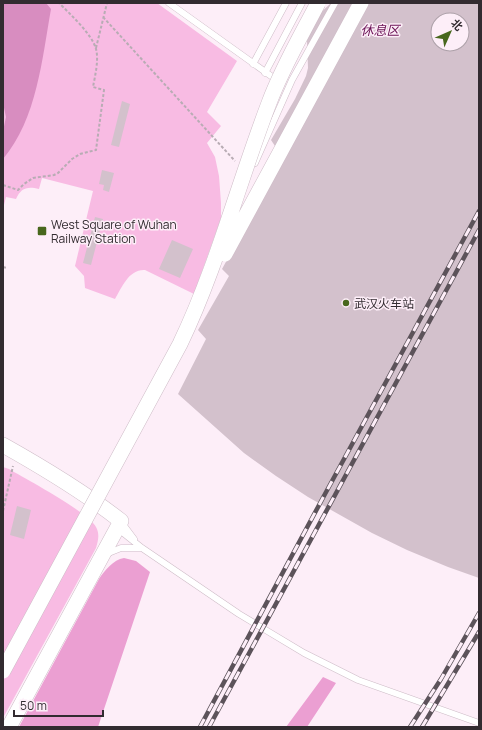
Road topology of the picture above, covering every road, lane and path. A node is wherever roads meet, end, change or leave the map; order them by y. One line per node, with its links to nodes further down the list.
1 (58, 3): 10 (path)
2 (107, 3): 9 (path)
3 (169, 3): 11 (lane)
4 (286, 3): 11 (lane)
5 (302, 3): 12 (lane)
6 (318, 3): 18 (street, bridge)
7 (334, 3): 13 (lane)
8 (362, 3): 18 (street, bridge)
9 (103, 18): 10 (path); 14 (path)
10 (96, 48): 15 (path)
11 (253, 64): 12 (lane)
12 (265, 73): 13 (lane)
13 (288, 88): 14 (lane)
14 (249, 176): 21 (lane)
15 (3, 185)
16 (3, 267): 17 (path)
17 (7, 268)
18 (202, 295): 28 (street, bridge)
19 (3, 445): 23 (street)
20 (3, 454): 23 (street)
21 (112, 456)
22 (13, 466): 24 (path)
23 (88, 497): 25 (street)
24 (3, 511)
25 (119, 525): 26 (lane); 27 (street)
26 (142, 548): 27 (lane); 29 (lane)
27 (102, 556): 30 (street)
28 (3, 671)
29 (479, 723)
30 (9, 727)

